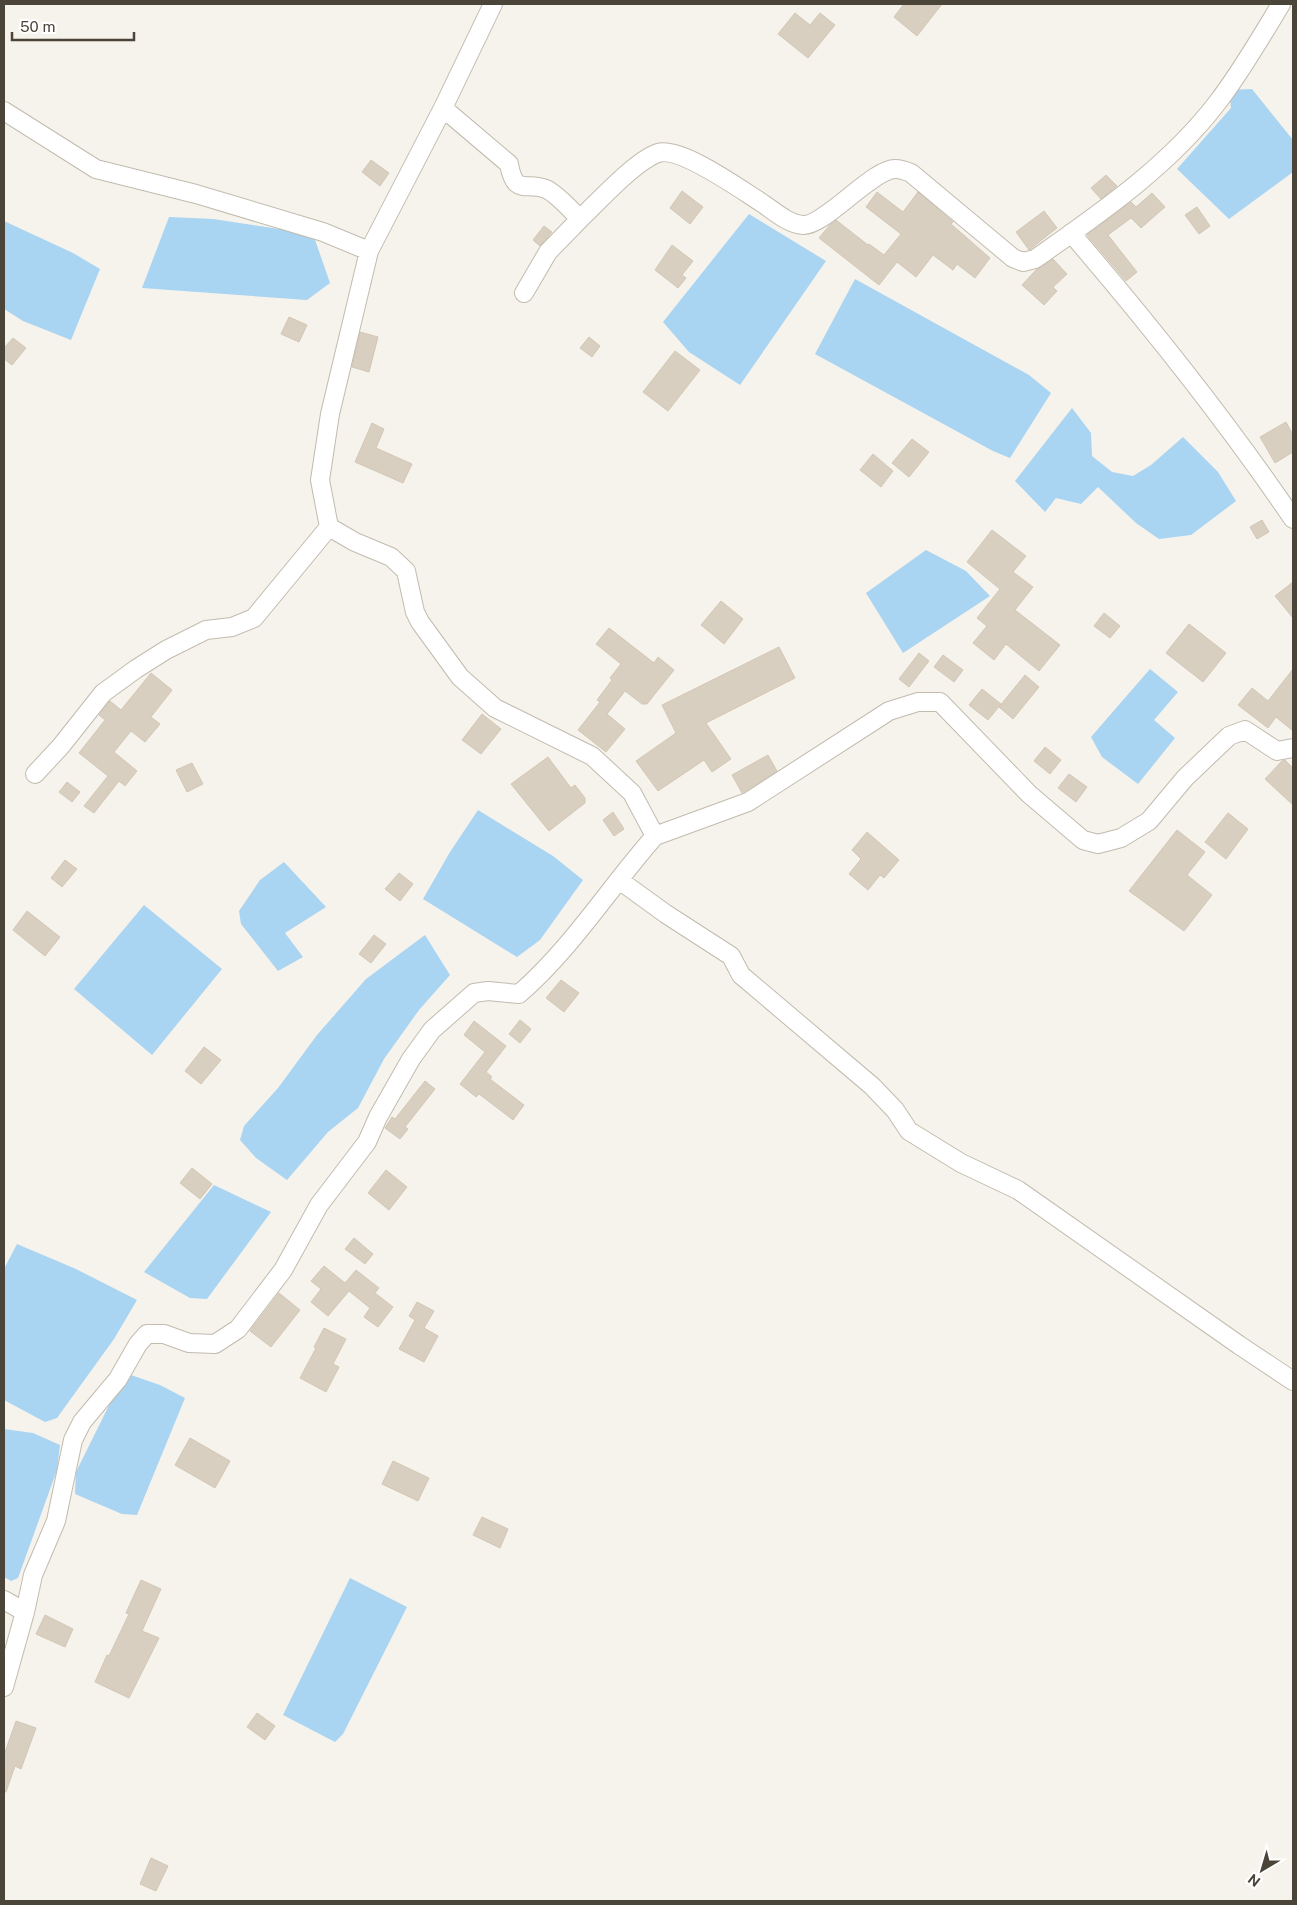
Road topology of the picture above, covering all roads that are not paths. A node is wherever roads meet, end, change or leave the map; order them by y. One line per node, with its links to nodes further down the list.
1 (493, 4): 3 (street)
2 (1281, 4): 6 (street)
3 (443, 108): 5 (street); 7 (street)
4 (4, 111): 7 (street)
5 (580, 219): 6 (street); 8 (street)
6 (1071, 233): 9 (street)
7 (369, 251): 10 (street)
8 (524, 293)
9 (1293, 519)
10 (329, 527): 12 (street); 13 (street)
11 (1293, 748): 13 (street)
12 (35, 774)
13 (655, 836): 14 (street)
14 (619, 880): 15 (street); 17 (street)
15 (1293, 1381)
16 (4, 1600): 17 (street)
17 (25, 1612): 18 (street)
18 (4, 1687)

